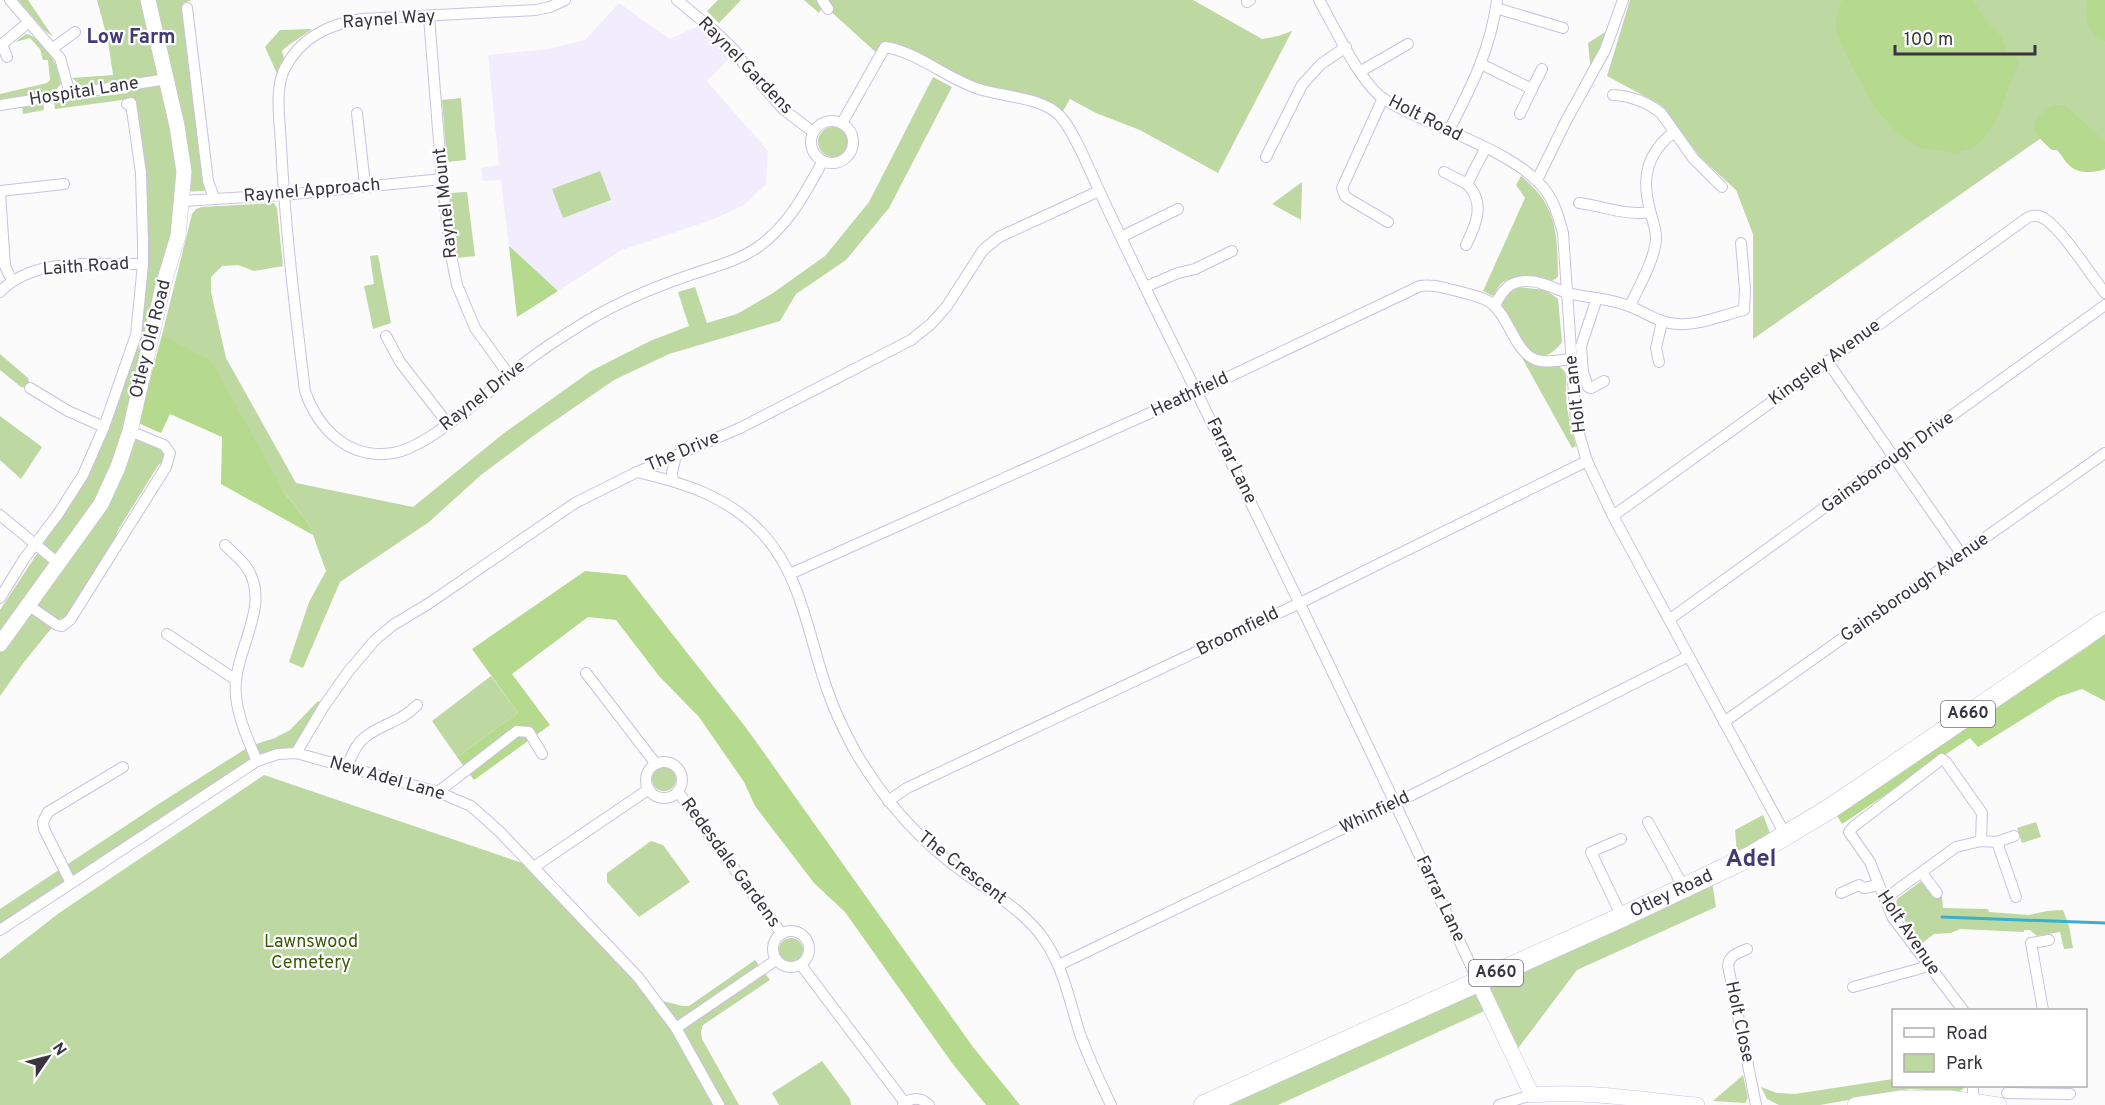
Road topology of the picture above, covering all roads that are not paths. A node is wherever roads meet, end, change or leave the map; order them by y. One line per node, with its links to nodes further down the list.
1 (10, 0): 10 (street)
2 (148, 0): 21 (street, Otley Old Road)
3 (565, 0): 9 (street, Raynel Way)
4 (676, 0): 32 (street, Raynel Gardens)
5 (1319, 0): 15 (street, Holt Road)
6 (1623, 0): 39 (street)
7 (1496, 4): 11 (street); 18 (street)
8 (187, 8): 47 (street)
9 (429, 16): 38 (street, Raynel Mount); 46 (street, Raynel Way)
10 (29, 22): 13 (street); 16 (street)
11 (1563, 28)
12 (75, 32): 16 (street)
13 (1, 44): 17 (street)
14 (1408, 44): 20 (street)
15 (1346, 47): 20 (street, Holt Road); 35 (street)
16 (53, 48): 23 (street)
17 (7, 57)
18 (1481, 64): 22 (street); 31 (street)
19 (1542, 69): 22 (street)
20 (1361, 71): 25 (street, Holt Road)
21 (167, 79): 23 (street, Hospital Lane); 48 (street, Otley Old Road)
22 (1532, 89): 29 (street)
23 (70, 94): 27 (street, Hospital Lane)
24 (1613, 95): 33 (street)
25 (1383, 98): 31 (street, Holt Road); 52 (street)
26 (127, 104): 57 (street, Otley Old Road)
27 (0, 105)
28 (357, 113): 42 (street)
29 (1520, 114)
30 (842, 123): 32 (street); 36 (street); 44 (street, Farrar Lane)
31 (1449, 130): 34 (street, Holt Road)
32 (813, 132): 36 (street)
33 (1674, 132): 43 (street); 51 (street)
34 (1485, 149): 39 (street, Holt Road); 41 (street)
35 (1266, 157)
36 (823, 161): 72 (street, Raynel Drive)
37 (1444, 172): 41 (street)
38 (442, 178): 42 (street, Raynel Approach); 72 (street, Raynel Mount)
39 (1537, 180): 61 (street, Holt Lane)
40 (64, 184): 45 (street)
41 (1467, 184): 55 (street)
42 (365, 185): 46 (street, Raynel Approach)
43 (1722, 187)
44 (1099, 190): 53 (street, Farrar Lane); 80 (street, The Drive)
45 (0, 192): 58 (street)
46 (284, 195): 47 (street, Raynel Approach); 76 (street, Raynel Drive)
47 (214, 198): 48 (street, Raynel Approach)
48 (182, 201): 78 (street, Otley Old Road)
49 (1579, 203): 51 (street)
50 (1178, 209): 53 (street)
51 (1650, 212): 66 (street)
52 (1388, 222)
53 (1121, 237): 59 (street, Farrar Lane)
54 (1741, 243): 67 (street)
55 (1466, 245)
56 (1232, 251): 59 (street)
57 (143, 264): 58 (street, Laith Road); 77 (street, Otley Old Road)
58 (12, 281): 60 (street, Laith Road)
59 (1145, 286): 75 (street, Farrar Lane)
60 (0, 292)
61 (1568, 293): 63 (street); 65 (street); 69 (street, Holt Lane)
62 (2105, 293): 70 (street, Kingsley Avenue)
63 (1597, 298): 66 (street); 73 (street)
64 (2105, 305): 81 (street, Gainsborough Drive)
65 (1494, 306): 69 (street); 75 (street, Heathfield)
66 (1630, 306): 67 (street)
67 (1662, 322): 71 (street)
68 (386, 336): 76 (street)
69 (1571, 359): 82 (street, Holt Lane)
70 (1827, 361): 81 (street); 86 (street, Kingsley Avenue)
71 (1659, 362)
72 (509, 375): 76 (street, Raynel Drive)
73 (1604, 381)
74 (30, 388): 77 (street)
75 (1197, 392): 91 (street, Heathfield); 93 (street, Farrar Lane)
76 (448, 424)
77 (104, 427): 87 (street, Otley Old Road)
78 (130, 431): 90 (street, Otley Old Road); 94 (street)
79 (2105, 453): 89 (street, Gainsborough Avenue)
80 (676, 455): 83 (street, The Drive); 84 (street)
81 (1895, 457): 89 (street); 95 (street, Gainsborough Drive)
82 (1587, 461): 86 (street, Holt Lane); 93 (street, Broomfield)
83 (637, 472): 84 (street, The Crescent); 104 (street, The Drive)
84 (673, 481): 91 (street, The Crescent)
85 (0, 515): 87 (street)
86 (1613, 516): 95 (street, Holt Lane)
87 (34, 543): 90 (street); 92 (street, Otley Old Road)
88 (225, 545): 101 (street)
89 (1962, 555): 103 (street, Gainsborough Avenue)
90 (58, 562): 94 (street, Otley Old Road)
91 (790, 574): 113 (street, The Crescent)
92 (0, 598)
93 (1300, 603): 113 (street, Broomfield); 114 (street, Farrar Lane)
94 (28, 605): 98 (street, Otley Old Road)
95 (1670, 620): 99 (street, Holt Lane)
96 (2105, 622): 116 (highway, Otley Road / A660)
97 (167, 634): 101 (street)
98 (0, 644)
99 (1689, 656): 103 (street, Holt Lane); 114 (street, Whinfield)
100 (586, 673): 107 (street, Redesdale Gardens)
101 (236, 680): 106 (street)
102 (417, 705): 108 (street)
103 (1724, 722): 116 (street, Holt Lane)
104 (296, 753): 106 (street, New Adel Lane); 108 (street, New Adel Lane)
105 (542, 754): 111 (street)
106 (257, 761): 123 (street, New Adel Lane)
107 (656, 764): 110 (street); 112 (street, Redesdale Gardens)
108 (347, 766): 111 (street, New Adel Lane)
109 (123, 767): 123 (street)
110 (649, 789): 112 (street, Redesdale Gardens); 121 (street)
111 (438, 792): 121 (street, New Adel Lane)
112 (678, 792): 132 (street, Redesdale Gardens)
113 (888, 801): 137 (street, The Crescent)
114 (1396, 803): 137 (street, Whinfield); 139 (street, Farrar Lane)
115 (1648, 822): 125 (street)
116 (1786, 836): 125 (highway, Otley Road / A660)
117 (2014, 836): 120 (street)
118 (1621, 839): 130 (street)
119 (1981, 841): 120 (street); 122 (street); 124 (street)
120 (1997, 842): 128 (street)
121 (534, 867): 143 (street, New Adel Lane)
122 (1922, 873): 127 (street); 129 (street)
123 (71, 883): 131 (street, New Adel Lane)
124 (1879, 885): 126 (street, Holt Avenue); 129 (street, Holt Avenue)
125 (1684, 888): 130 (highway, Otley Road / A660)
126 (1841, 893)
127 (1936, 893)
128 (2016, 897)
129 (1886, 898): 138 (street, Holt Avenue)
130 (1622, 917): 139 (highway, Otley Road / A660)
131 (0, 930)
132 (782, 934): 135 (street, Redesdale Gardens); 136 (street, Redesdale Gardens)
133 (2049, 940): 142 (street)
134 (1747, 949): 158 (street, Holt Close)
135 (776, 960): 136 (street); 143 (street)
136 (801, 965): 150 (street)
137 (1059, 965): 154 (street, The Crescent)
138 (1929, 966): 140 (street); 141 (street, Holt Avenue)
139 (1478, 981): 146 (street); 155 (highway, Otley Road / A660)
140 (1853, 987)
141 (1961, 1009)
142 (2039, 1009)
143 (676, 1028): 152 (street, New Adel Lane)
144 (1973, 1087): 148 (street)
145 (2062, 1092): 147 (street)
146 (1532, 1095): 151 (street); 156 (street)
147 (2003, 1099): 148 (street)
148 (1973, 1101): 149 (street)
149 (1911, 1102): 159 (street)
150 (904, 1104): 153 (street)
151 (1679, 1104): 157 (street)
152 (719, 1105)
153 (929, 1105)
154 (1111, 1105)
155 (1204, 1105)
156 (1499, 1105)
157 (1697, 1105)
158 (1756, 1105)
159 (1855, 1105)

